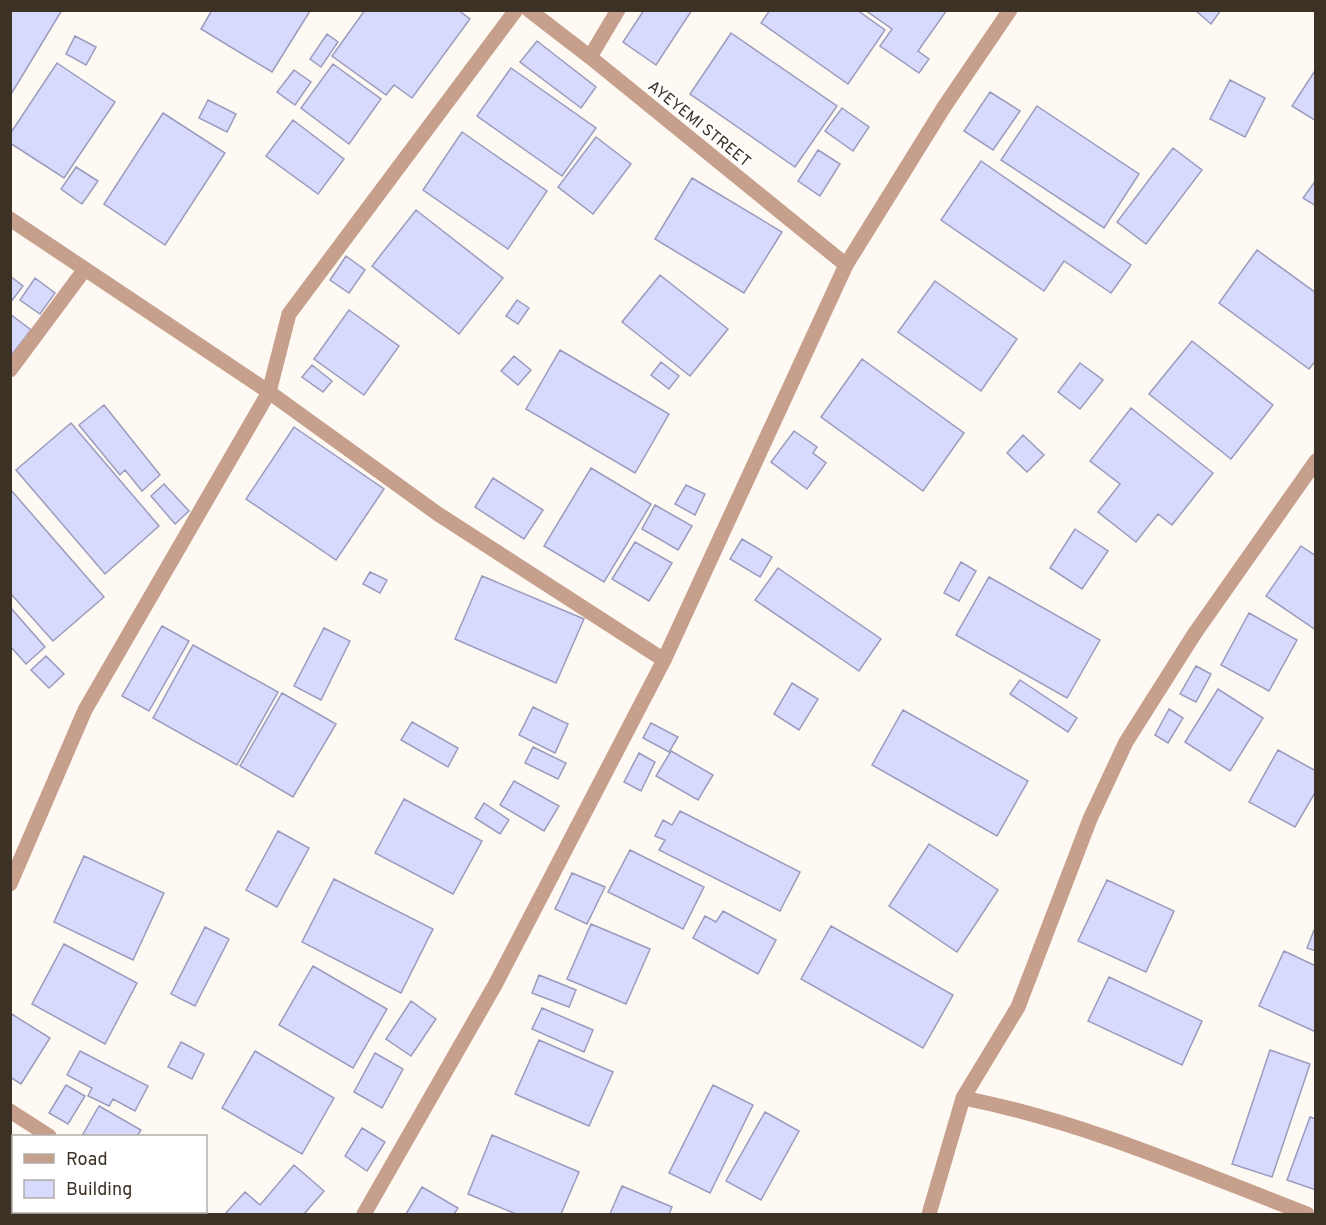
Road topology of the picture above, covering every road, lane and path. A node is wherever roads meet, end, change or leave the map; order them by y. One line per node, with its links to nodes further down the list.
1 (516, 10): 10 (street)
2 (529, 10): 5 (street, AYEYEMI STREET)
3 (618, 10): 5 (street)
4 (1010, 10): 7 (street)
5 (590, 57): 7 (street, AYEYEMI STREET)
6 (10, 219): 8 (street)
7 (846, 266): 12 (street)
8 (85, 268): 9 (street); 10 (street)
9 (10, 370)
10 (269, 392): 12 (street); 13 (street)
11 (1316, 461): 14 (street)
12 (664, 660): 17 (street)
13 (10, 884)
14 (963, 1098): 18 (street); 19 (street)
15 (10, 1111): 16 (street)
16 (46, 1135)
17 (364, 1215)
18 (929, 1215)
19 (1307, 1215)

